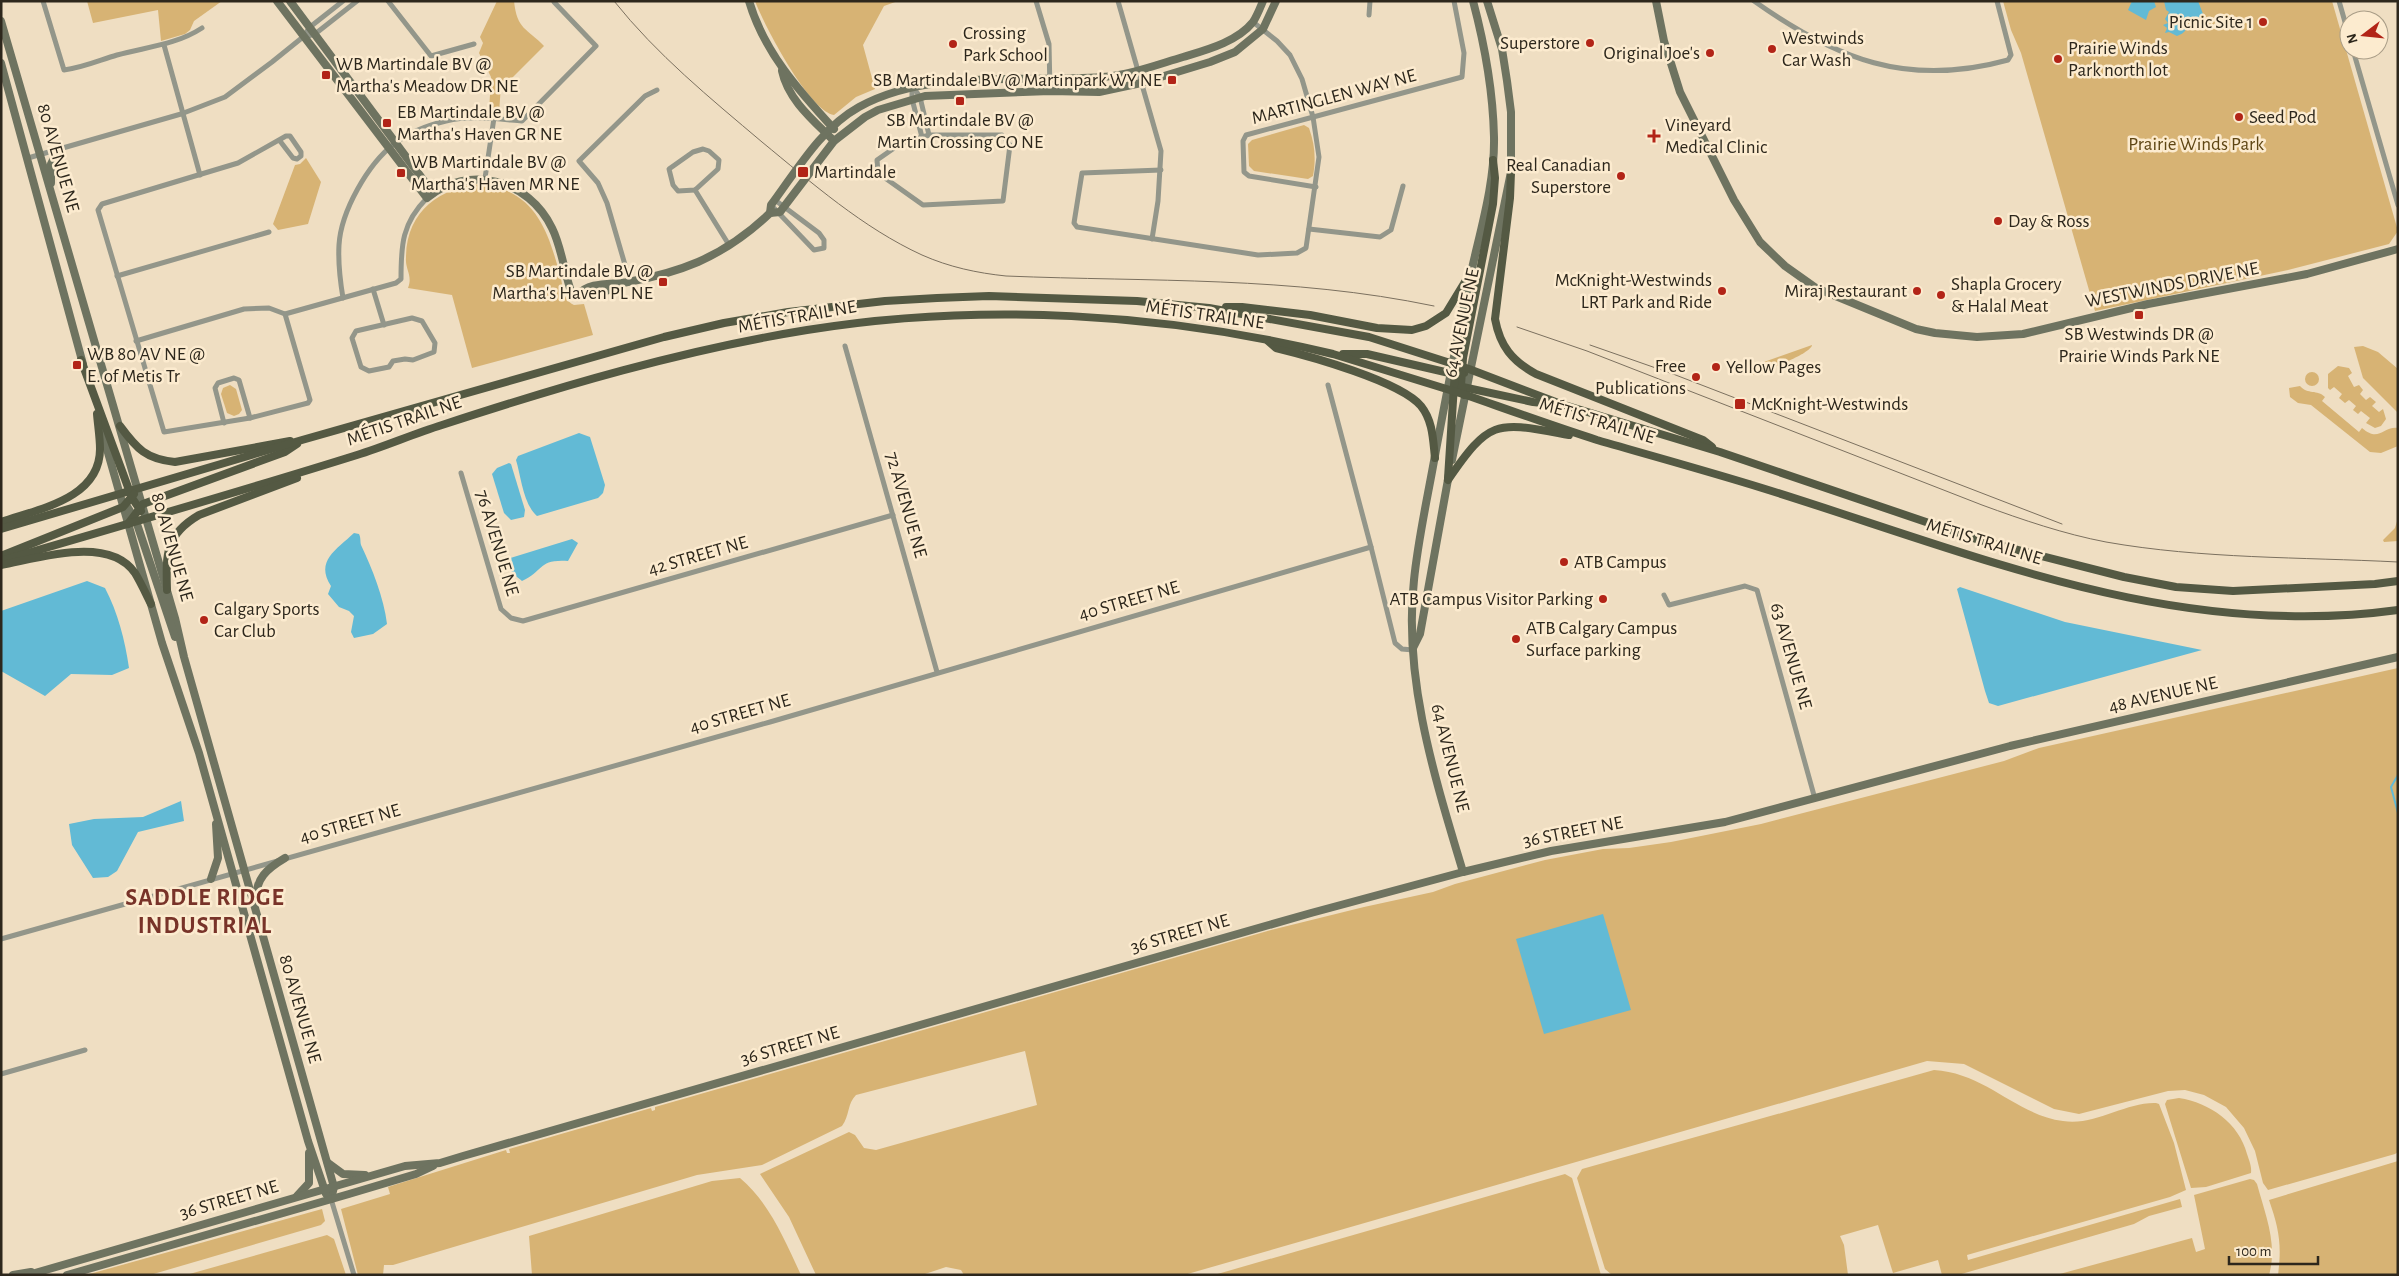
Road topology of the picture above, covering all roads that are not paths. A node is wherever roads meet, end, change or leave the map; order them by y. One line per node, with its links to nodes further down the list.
1 (44, 1): 29 (street)
2 (277, 1): 27 (street)
3 (290, 1): 23 (street)
4 (344, 1): 23 (street)
5 (357, 1): 26 (street)
6 (388, 1): 28 (street)
7 (749, 1): 42 (street)
8 (1036, 1): 33 (street)
9 (1118, 1): 32 (street)
10 (1263, 1): 22 (street)
11 (1276, 1): 25 (street)
12 (1370, 1): 20 (street)
13 (1454, 1): 41 (street, MARTINGLEN WAY NE)
14 (1473, 1): 52 (street, 64 AVENUE NE)
15 (1487, 1): 54 (street, 64 AVENUE NE)
16 (1656, 1): 69 (street, WESTWINDS DRIVE NE)
17 (1754, 1): 18 (street)
18 (1997, 1)
19 (554, 2): 40 (street)
20 (1369, 15)
21 (1, 21): 50 (street, 80 AVENUE NE)
22 (1253, 22): 25 (street); 32 (street)
23 (310, 27): 26 (street); 27 (street)
24 (202, 28): 29 (street)
25 (1263, 29): 34 (street); 41 (street)
26 (315, 34): 27 (street); 47 (street)
27 (303, 37): 39 (street); 49 (street)
28 (474, 44)
29 (164, 45): 39 (street)
30 (2356, 60): 62 (street)
31 (1, 63): 51 (street, 80 AVENUE NE)
32 (1137, 71): 33 (street); 34 (street)
33 (1050, 78): 35 (street); 37 (street)
34 (1141, 84): 37 (street); 53 (street)
35 (912, 86): 38 (street); 42 (street)
36 (657, 90): 72 (street)
37 (1050, 91): 38 (street)
38 (916, 98): 43 (street); 44 (street); 45 (street)
39 (181, 114): 48 (street); 55 (street)
40 (494, 118): 47 (street); 56 (street)
41 (1313, 118): 58 (street); 58 (street, MARTINGLEN WAY NE)
42 (829, 130): 45 (street); 63 (street)
43 (929, 135): 44 (street); 44 (street)
44 (922, 137)
45 (837, 138): 64 (street)
46 (280, 140): 46 (street); 55 (street)
47 (396, 142): 49 (street); 60 (street)
48 (59, 148): 50 (street); 61 (street)
49 (389, 148): 60 (street); 74 (street)
50 (39, 154): 51 (street); 61 (street, 80 AVENUE NE)
51 (28, 158): 82 (street, 80 AVENUE NE)
52 (1493, 160): 70 (street, 64 AVENUE NE); 84 (main road)
53 (1160, 170): 67 (street); 67 (street)
54 (1511, 172): 84 (street, 64 AVENUE NE); 95 (main road)
55 (200, 175): 71 (street)
56 (485, 178): 60 (street); 72 (street)
57 (1403, 186): 65 (street)
58 (1316, 187): 65 (street)
59 (695, 190): 59 (street); 68 (street)
60 (430, 195): 73 (street)
61 (54, 202): 92 (street, 80 AVENUE NE)
62 (2398, 205)
63 (772, 206): 64 (street); 64 (street); 68 (street)
64 (782, 210): 64 (street)
65 (1309, 229): 67 (street)
66 (269, 232): 71 (street)
67 (1152, 238)
68 (729, 245): 72 (street)
69 (2398, 249)
70 (1471, 272): 75 (main road); 83 (street, 64 AVENUE NE)
71 (117, 276): 79 (street)
72 (630, 282)
73 (373, 289): 74 (street); 77 (street)
74 (343, 298): 76 (street)
75 (1209, 308): 83 (main road, MÉTIS TRAIL NE); 94 (main road, MÉTIS TRAIL NE)
76 (285, 314): 79 (street); 90 (street)
77 (384, 326): 77 (street)
78 (1266, 340): 81 (main road, MÉTIS TRAIL NE); 96 (main road, MÉTIS TRAIL NE); 97 (main road)
79 (136, 341): 91 (street)
80 (846, 346): 105 (street, 72 AVENUE NE)
81 (1333, 354): 84 (main road, MÉTIS TRAIL NE); 86 (main road, MÉTIS TRAIL NE)
82 (81, 360): 89 (street, 80 AVENUE NE); 102 (main road)
83 (1452, 363): 84 (main road)
84 (1459, 371): 86 (street, 64 AVENUE NE); 86 (main road); 88 (main road, MÉTIS TRAIL NE)
85 (1328, 385): 111 (street)
86 (1456, 388): 87 (street, 64 AVENUE NE); 88 (main road, MÉTIS TRAIL NE); 97 (street, 64 AVENUE NE); 99 (main road)
87 (1464, 395): 93 (main road, MÉTIS TRAIL NE); 99 (street, 64 AVENUE NE)
88 (1561, 404): 95 (main road, MÉTIS TRAIL NE)
89 (97, 414): 101 (street, 80 AVENUE NE); 108 (main road)
90 (250, 418): 91 (street); 91 (street)
91 (224, 423)
92 (120, 426): 94 (main road); 100 (street, 80 AVENUE NE)
93 (1595, 439): 99 (main road); 119 (main road, MÉTIS TRAIL NE)
94 (302, 440): 100 (main road, MÉTIS TRAIL NE); 104 (main road)
95 (1720, 452): 115 (main road, MÉTIS TRAIL NE)
96 (360, 454): 106 (main road, MÉTIS TRAIL NE); 116 (main road)
97 (1435, 458): 121 (street, 64 AVENUE NE)
98 (461, 473): 120 (street, 76 AVENUE NE)
99 (1448, 480): 121 (street, 64 AVENUE NE)
100 (138, 489): 102 (main road); 104 (street, 80 AVENUE NE)
101 (120, 494): 102 (main road); 103 (street, 80 AVENUE NE); 110 (main road)
102 (130, 495): 103 (main road); 104 (main road)
103 (125, 506): 107 (street); 109 (street, 80 AVENUE NE); 112 (main road)
104 (141, 506): 106 (main road); 107 (main road)
105 (893, 515): 120 (street, 42 STREET NE); 124 (street, 72 AVENUE NE)
106 (147, 518): 107 (main road, MÉTIS TRAIL NE); 116 (street, 80 AVENUE NE)
107 (135, 519): 109 (main road); 123 (street)
108 (1, 522)
109 (128, 524): 113 (main road); 118 (street, 80 AVENUE NE)
110 (1, 530)
111 (1371, 547): 121 (street); 124 (street, 40 STREET NE)
112 (1, 556)
113 (1, 560)
114 (1, 565): 118 (main road)
115 (2398, 581)
116 (167, 590): 123 (street, 80 AVENUE NE)
117 (1664, 595): 126 (street, 63 AVENUE NE)
118 (151, 604): 127 (street, 80 AVENUE NE)
119 (2398, 610)
120 (511, 618)
121 (1413, 650): 131 (street, 64 AVENUE NE)
122 (2398, 657): 125 (street, 48 AVENUE NE)
123 (184, 658): 129 (street, 80 AVENUE NE)
124 (937, 672): 128 (street, 40 STREET NE)
125 (1935, 766): 126 (street, 36 STREET NE)
126 (1815, 799): 131 (street, 36 STREET NE)
127 (214, 805): 130 (street, 80 AVENUE NE); 132 (street)
128 (285, 858): 129 (street, 40 STREET NE); 133 (street)
129 (244, 869): 130 (street, 40 STREET NE); 133 (street, 80 AVENUE NE)
130 (233, 872): 132 (street, 40 STREET NE); 137 (street, 80 AVENUE NE)
131 (1463, 872): 139 (street, 36 STREET NE)
132 (211, 879): 134 (street, 40 STREET NE)
133 (262, 935): 138 (street, 80 AVENUE NE)
134 (1, 939)
135 (85, 1050): 136 (street)
136 (1, 1074)
137 (308, 1141): 142 (street, 80 AVENUE NE); 143 (street)
138 (326, 1161): 140 (street); 141 (street, 80 AVENUE NE)
139 (440, 1163): 140 (street, 36 STREET NE); 144 (street, 36 STREET NE)
140 (377, 1174): 141 (street, 36 STREET NE)
141 (334, 1187): 142 (street, 36 STREET NE); 144 (street)
142 (323, 1190): 143 (street, 36 STREET NE); 144 (street, 80 AVENUE NE)
143 (294, 1199): 145 (street, 36 STREET NE)
144 (331, 1199): 148 (street, 36 STREET NE); 149 (street, 80 AVENUE NE)
145 (43, 1270): 146 (street); 147 (street, 36 STREET NE)
146 (13, 1275)
147 (28, 1275)
148 (67, 1275)
149 (354, 1275)

